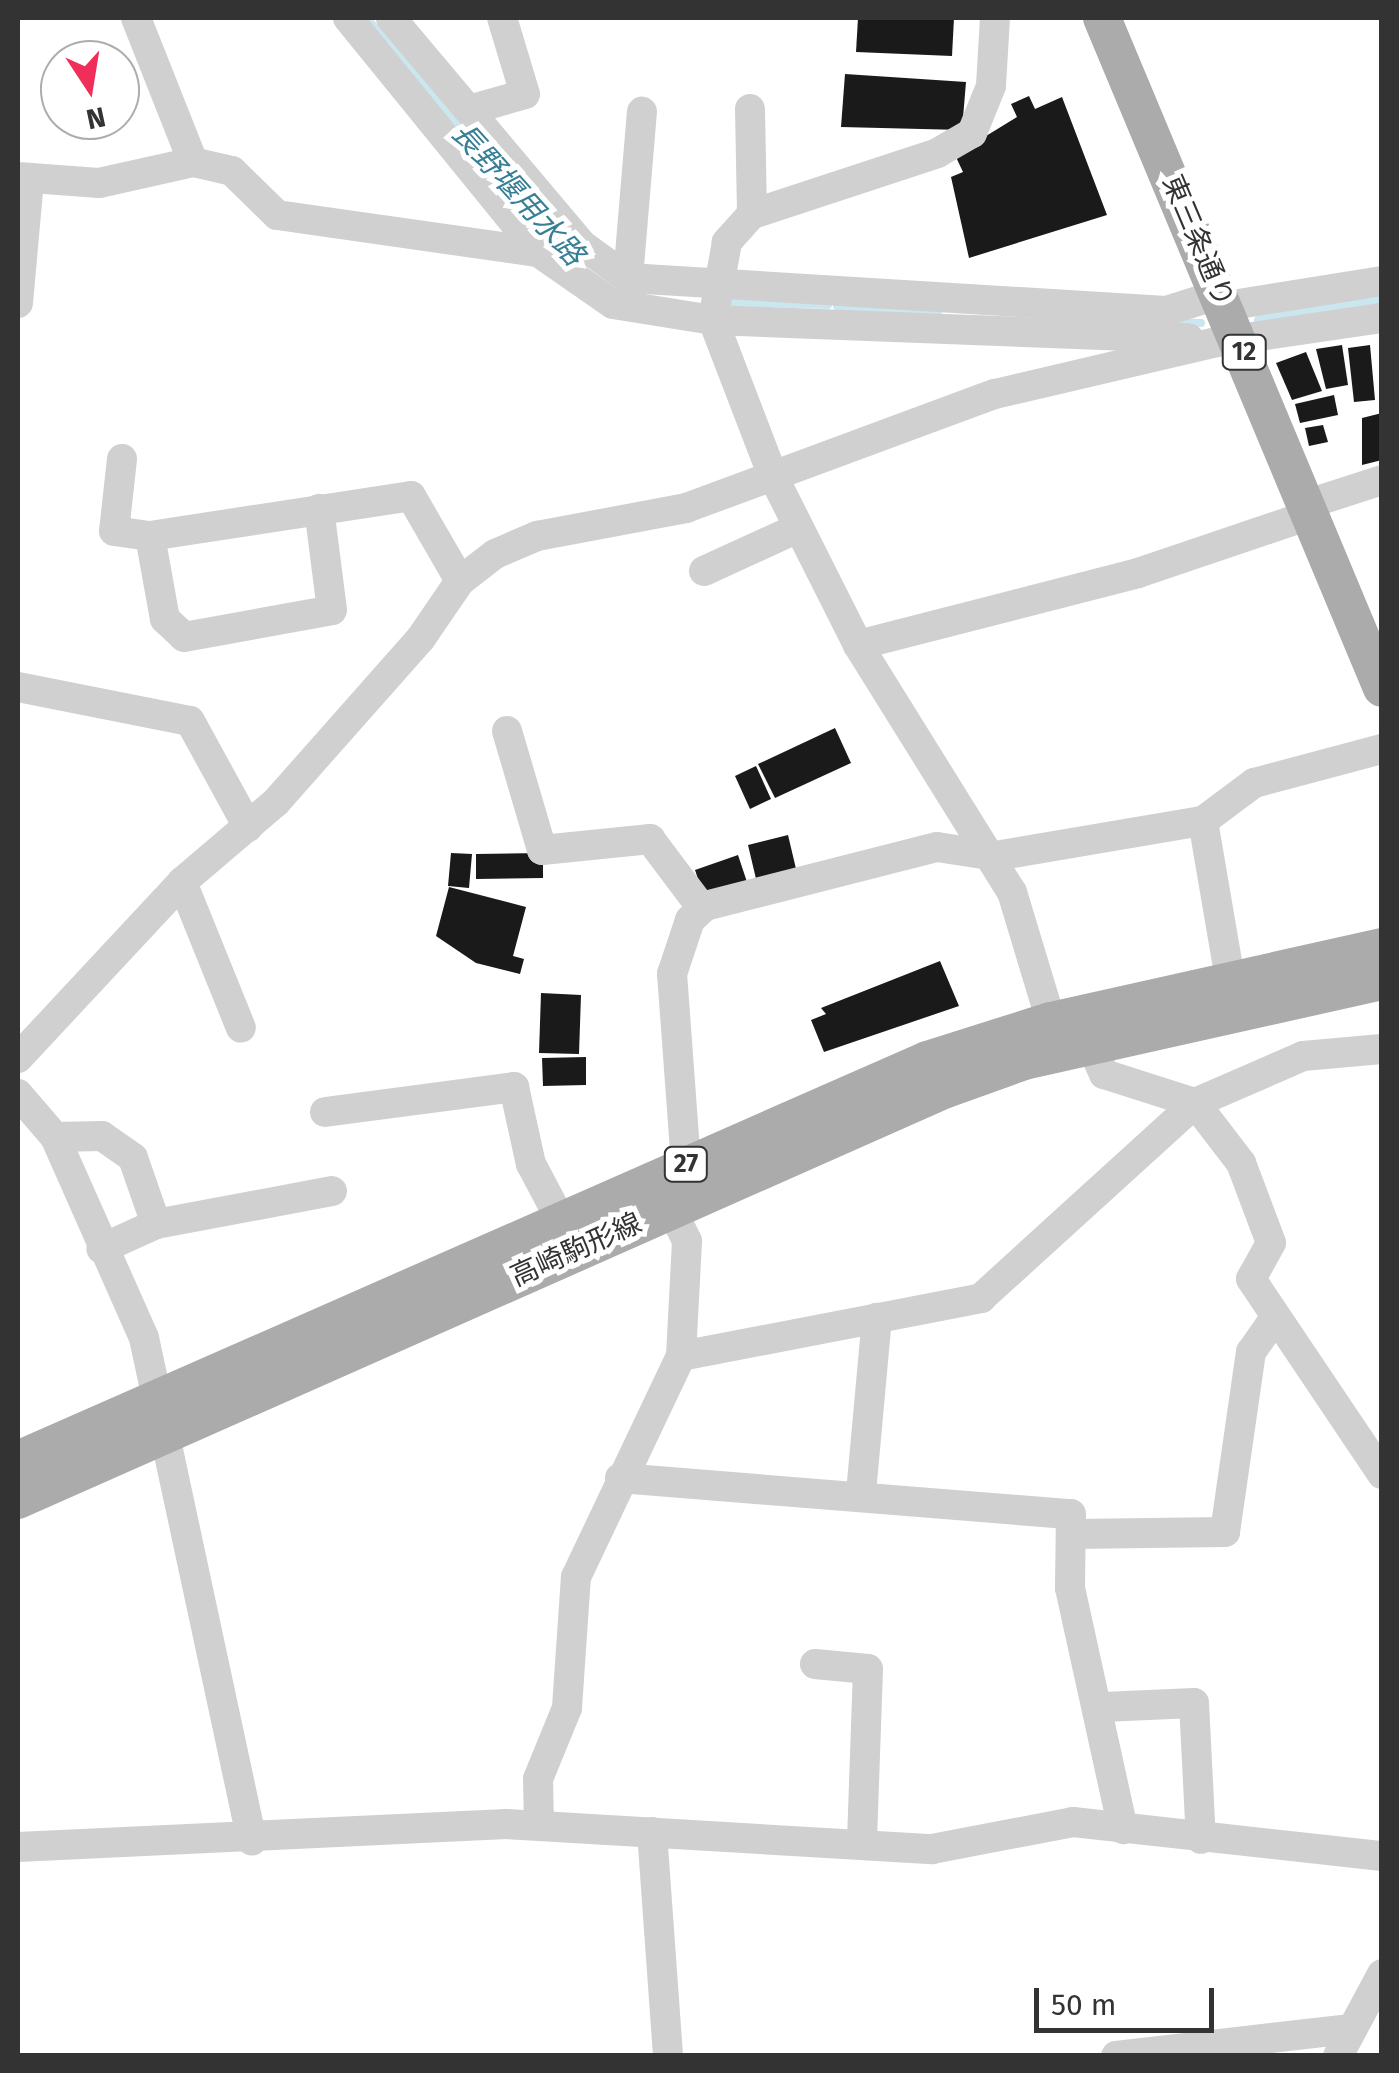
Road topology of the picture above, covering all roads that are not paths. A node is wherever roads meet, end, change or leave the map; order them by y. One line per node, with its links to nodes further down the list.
1 (136, 18): 10 (street)
2 (348, 18): 13 (street)
3 (502, 18): 8 (street)
4 (995, 18): 12 (street)
5 (1102, 18): 16 (main road, 東三条通り / 12)
6 (405, 21): 8 (street)
7 (750, 109): 12 (street)
8 (469, 110): 14 (street)
9 (642, 112): 14 (street)
10 (193, 162): 11 (street); 13 (street)
11 (23, 178): 18 (street)
12 (752, 214): 17 (street)
13 (538, 252): 17 (street)
14 (628, 278): 17 (street)
15 (1382, 281): 16 (street)
16 (1223, 300): 17 (street); 20 (main road, 東三条通り / 12)
17 (715, 302): 20 (street); 22 (street)
18 (18, 303)
19 (1382, 318): 20 (street)
20 (1226, 342): 22 (street); 25 (main road, 東三条通り / 12)
21 (122, 458): 27 (street)
22 (772, 474): 26 (street); 29 (street)
23 (1382, 480): 25 (street)
24 (319, 508): 27 (street); 27 (street); 29 (street)
25 (1310, 509): 30 (street); 32 (main road, 東三条通り / 12)
26 (798, 528): 28 (street); 30 (street)
27 (150, 536)
28 (704, 572)
29 (460, 581): 36 (street)
30 (858, 645): 37 (street)
31 (18, 687): 36 (street)
32 (1382, 688)
33 (507, 730): 39 (street)
34 (1382, 749): 35 (street)
35 (1203, 821): 37 (street); 41 (street)
36 (248, 826): 38 (street)
37 (981, 852): 39 (street); 43 (street)
38 (182, 882): 44 (street); 47 (street)
39 (702, 908): 52 (street)
40 (1382, 947): 41 (main road, 高崎駒形線 / 27)
41 (1230, 978): 43 (main road, 高崎駒形線 / 27)
42 (1382, 981): 45 (main road, 高崎駒形線 / 27)
43 (1051, 1020): 52 (main road, 高崎駒形線 / 27)
44 (241, 1028)
45 (1091, 1045): 49 (street); 54 (main road, 高崎駒形線 / 27)
46 (1382, 1049): 49 (street)
47 (18, 1058)
48 (18, 1094): 51 (street)
49 (1195, 1102): 58 (street); 59 (street)
50 (325, 1112): 55 (street)
51 (55, 1137): 56 (street); 57 (street)
52 (686, 1164): 55 (main road, 高崎駒形線 / 27)
53 (332, 1191): 56 (street)
54 (671, 1208): 60 (street); 62 (main road, 高崎駒形線 / 27)
55 (560, 1219): 61 (main road, 高崎駒形線 / 27)
56 (156, 1224): 57 (street)
57 (101, 1250): 61 (street)
58 (877, 1318): 60 (street); 66 (street)
59 (1273, 1320): 64 (street); 68 (street)
60 (681, 1356): 65 (street)
61 (162, 1397): 62 (street); 63 (main road, 高崎駒形線 / 27)
62 (170, 1434): 67 (main road, 高崎駒形線 / 27); 75 (street)
63 (18, 1460)
64 (1382, 1474)
65 (620, 1478): 66 (street); 71 (street)
66 (861, 1494): 68 (street)
67 (18, 1500)
68 (1074, 1534): 70 (street)
69 (815, 1664): 76 (street)
70 (1103, 1707): 72 (street); 74 (street)
71 (540, 1825): 73 (street); 75 (street)
72 (1124, 1829): 74 (street); 76 (street)
73 (652, 1832): 76 (street); 81 (street)
74 (1202, 1839): 78 (street)
75 (252, 1841): 77 (street)
76 (862, 1845)
77 (18, 1847)
78 (1382, 1856)
79 (1382, 1974): 80 (street)
80 (1343, 2042): 82 (street)
81 (668, 2056)
82 (1116, 2056)

